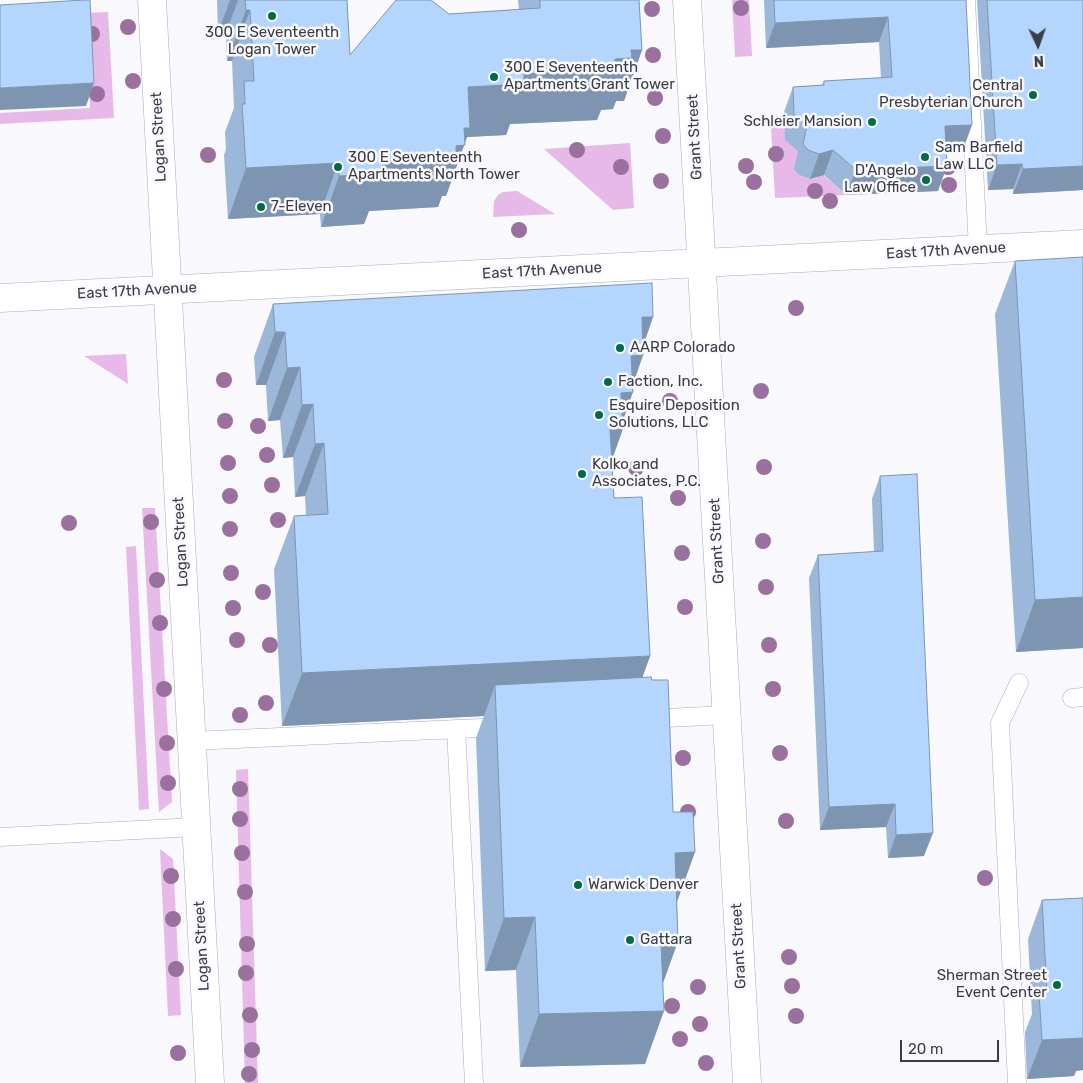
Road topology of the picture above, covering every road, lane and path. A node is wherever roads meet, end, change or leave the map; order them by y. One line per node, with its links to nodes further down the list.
1 (152, 0): 7 (main road, Logan Street)
2 (687, 0): 6 (main road, Grant Street)
3 (966, 0): 5 (lane)
4 (1083, 244): 5 (main road, East 17th Avenue)
5 (978, 250): 6 (main road, East 17th Avenue)
6 (702, 263): 7 (main road, East 17th Avenue); 10 (main road, Grant Street)
7 (167, 289): 8 (main road, East 17th Avenue); 14 (main road, Logan Street)
8 (0, 298)
9 (1019, 683): 20 (lane)
10 (726, 715): 11 (lane); 19 (main road, Grant Street)
11 (625, 720)
12 (516, 726): 13 (lane)
13 (456, 729): 14 (lane); 18 (lane)
14 (191, 741): 15 (main road, Logan Street)
15 (196, 827): 16 (lane); 17 (main road, Logan Street)
16 (0, 837)
17 (210, 1083)
18 (474, 1083)
19 (747, 1083)
20 (1017, 1083)

